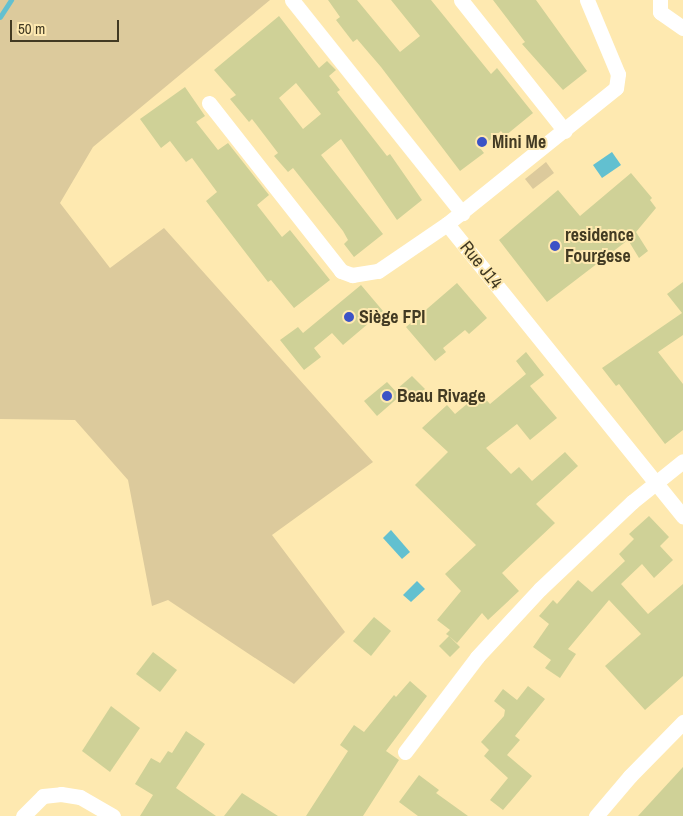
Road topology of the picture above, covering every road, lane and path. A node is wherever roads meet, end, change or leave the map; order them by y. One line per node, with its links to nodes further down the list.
1 (292, 0): 8 (street)
2 (461, 0): 7 (street)
3 (587, 0): 7 (street, Rue J14)
4 (660, 0): 5 (street)
5 (683, 28)
6 (209, 103): 9 (street)
7 (566, 131): 8 (street, Rue J14)
8 (462, 213): 9 (street, Rue J14)
9 (447, 224): 11 (street, Rue J14)
10 (683, 461): 11 (street)
11 (655, 482): 12 (street, Rue J14); 14 (street)
12 (683, 517)
13 (683, 722): 17 (street)
14 (405, 752)
15 (23, 816): 16 (street)
16 (113, 816)
17 (596, 816)

